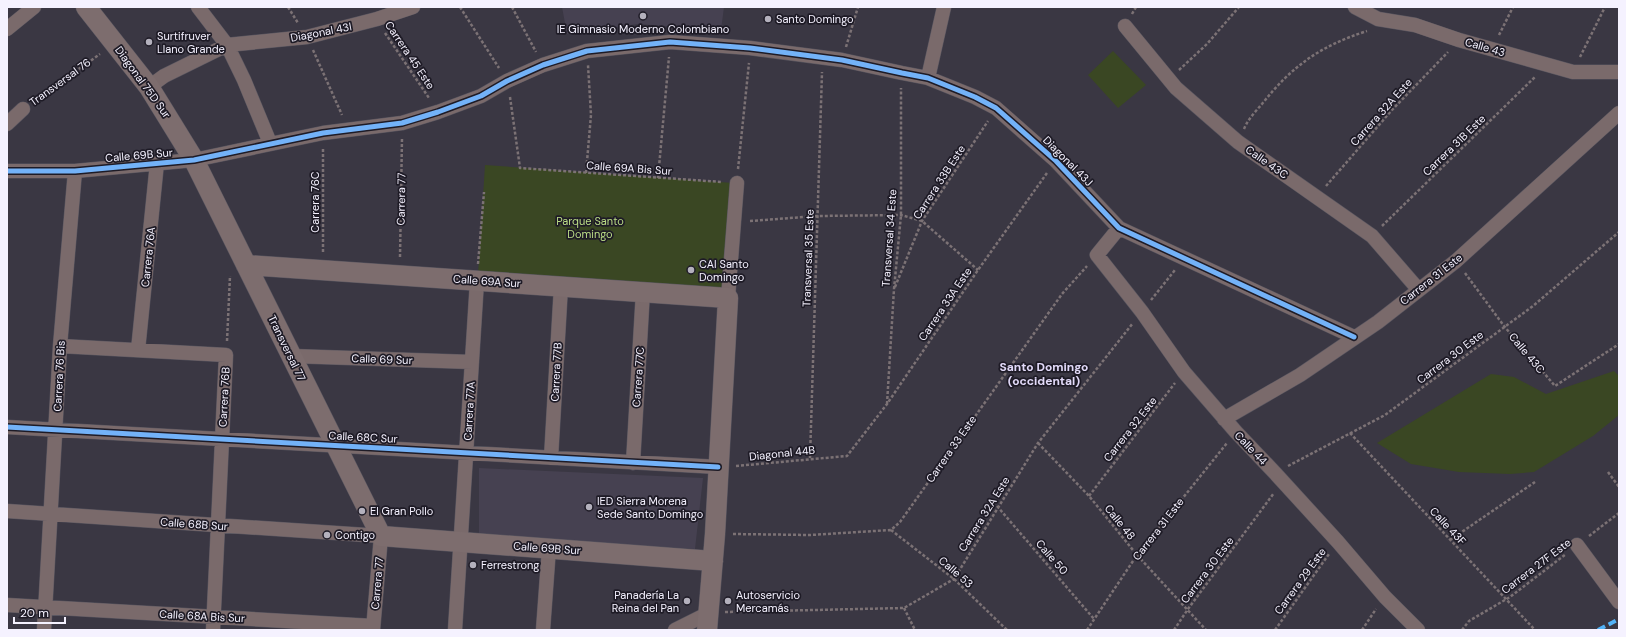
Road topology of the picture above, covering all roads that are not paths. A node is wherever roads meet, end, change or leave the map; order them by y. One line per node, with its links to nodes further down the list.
1 (34, 7): 8 (street)
2 (86, 7): 13 (street, Diagonal 75D Sur)
3 (198, 7): 9 (street)
4 (413, 7): 9 (street, Diagonal 43I)
5 (944, 7): 11 (street)
6 (1355, 7): 10 (street, Calle 43)
7 (1125, 26): 27 (street, Calle 43C)
8 (7, 29)
9 (227, 45): 13 (street); 17 (street)
10 (1619, 72)
11 (928, 78): 12 (street, Diagonal 43J); 23 (street, Diagonal 43J)
12 (507, 81): 17 (street, Calle 69B Sur)
13 (149, 87): 18 (street, Diagonal 75D Sur)
14 (23, 109): 16 (street, Transversal 76)
15 (1619, 113): 27 (street, Carrera 31 Este)
16 (7, 124)
17 (270, 143): 18 (street, Calle 69B Sur)
18 (194, 160): 19 (street, Calle 69B Sur); 24 (street, Transversal 77)
19 (157, 163): 21 (street, Calle 69B Sur); 32 (street, Carrera 76A)
20 (7, 171): 21 (street, Calle 69B Sur)
21 (75, 171): 31 (street, Carrera 76 Bis)
22 (737, 183): 29 (street)
23 (1118, 228): 30 (street, Diagonal 43J); 35 (street, Calle 44)
24 (238, 266): 25 (street, Calle 69A Sur); 33 (street, Transversal 77)
25 (477, 281): 26 (street, Calle 69A Sur); 34 (street, Carrera 77A)
26 (561, 286): 28 (street, Calle 69A Sur); 41 (street, Carrera 77B)
27 (1418, 289): 30 (street, Carrera 31 Este)
28 (643, 291): 29 (street, Calle 69A Sur); 42 (street, Carrera 77C)
29 (728, 298): 43 (street)
30 (1354, 337): 35 (street, Carrera 31 Este)
31 (60, 346): 32 (street); 37 (street, Carrera 76 Bis)
32 (138, 350): 38 (street, Carrera 76B)
33 (292, 356): 34 (street, Calle 69 Sur); 39 (street, Transversal 77)
34 (472, 362): 40 (street, Carrera 77A)
35 (1224, 419): 62 (street, Calle 44)
36 (7, 427): 37 (street, Calle 68C Sur)
37 (56, 430): 38 (street, Calle 68C Sur); 45 (street, Carrera 76 Bis)
38 (222, 439): 39 (street, Calle 68C Sur); 46 (street, Carrera 76B)
39 (336, 446): 40 (street, Calle 68C Sur); 47 (street, Transversal 77)
40 (467, 453): 41 (street, Calle 68C Sur); 48 (street, Carrera 77A)
41 (551, 458): 42 (street, Calle 68C Sur)
42 (632, 463): 43 (street, Calle 68C Sur)
43 (718, 467): 51 (street)
44 (7, 512): 45 (street, Calle 68B Sur)
45 (50, 514): 46 (street, Calle 68B Sur); 54 (street, Carrera 76 Bis)
46 (218, 526): 47 (street, Calle 68B Sur); 56 (street, Carrera 76B)
47 (381, 536): 48 (street, Calle 69B Sur); 57 (street, Carrera 77)
48 (461, 542): 50 (street, Calle 69B Sur); 59 (street, Carrera 77A)
49 (1577, 545): 52 (street)
50 (549, 548): 51 (street, Calle 69B Sur); 60 (street)
51 (713, 561): 55 (street)
52 (1619, 602)
53 (7, 605): 54 (street, Calle 68A Bis Sur)
54 (45, 607): 56 (street, Calle 68A Bis Sur); 58 (street, Carrera 76 Bis)
55 (708, 621): 61 (street)
56 (213, 624): 57 (street, Calle 68A Bis Sur)
57 (373, 628)
58 (44, 630)
59 (455, 630)
60 (543, 630)
61 (675, 630)
62 (1418, 630)

